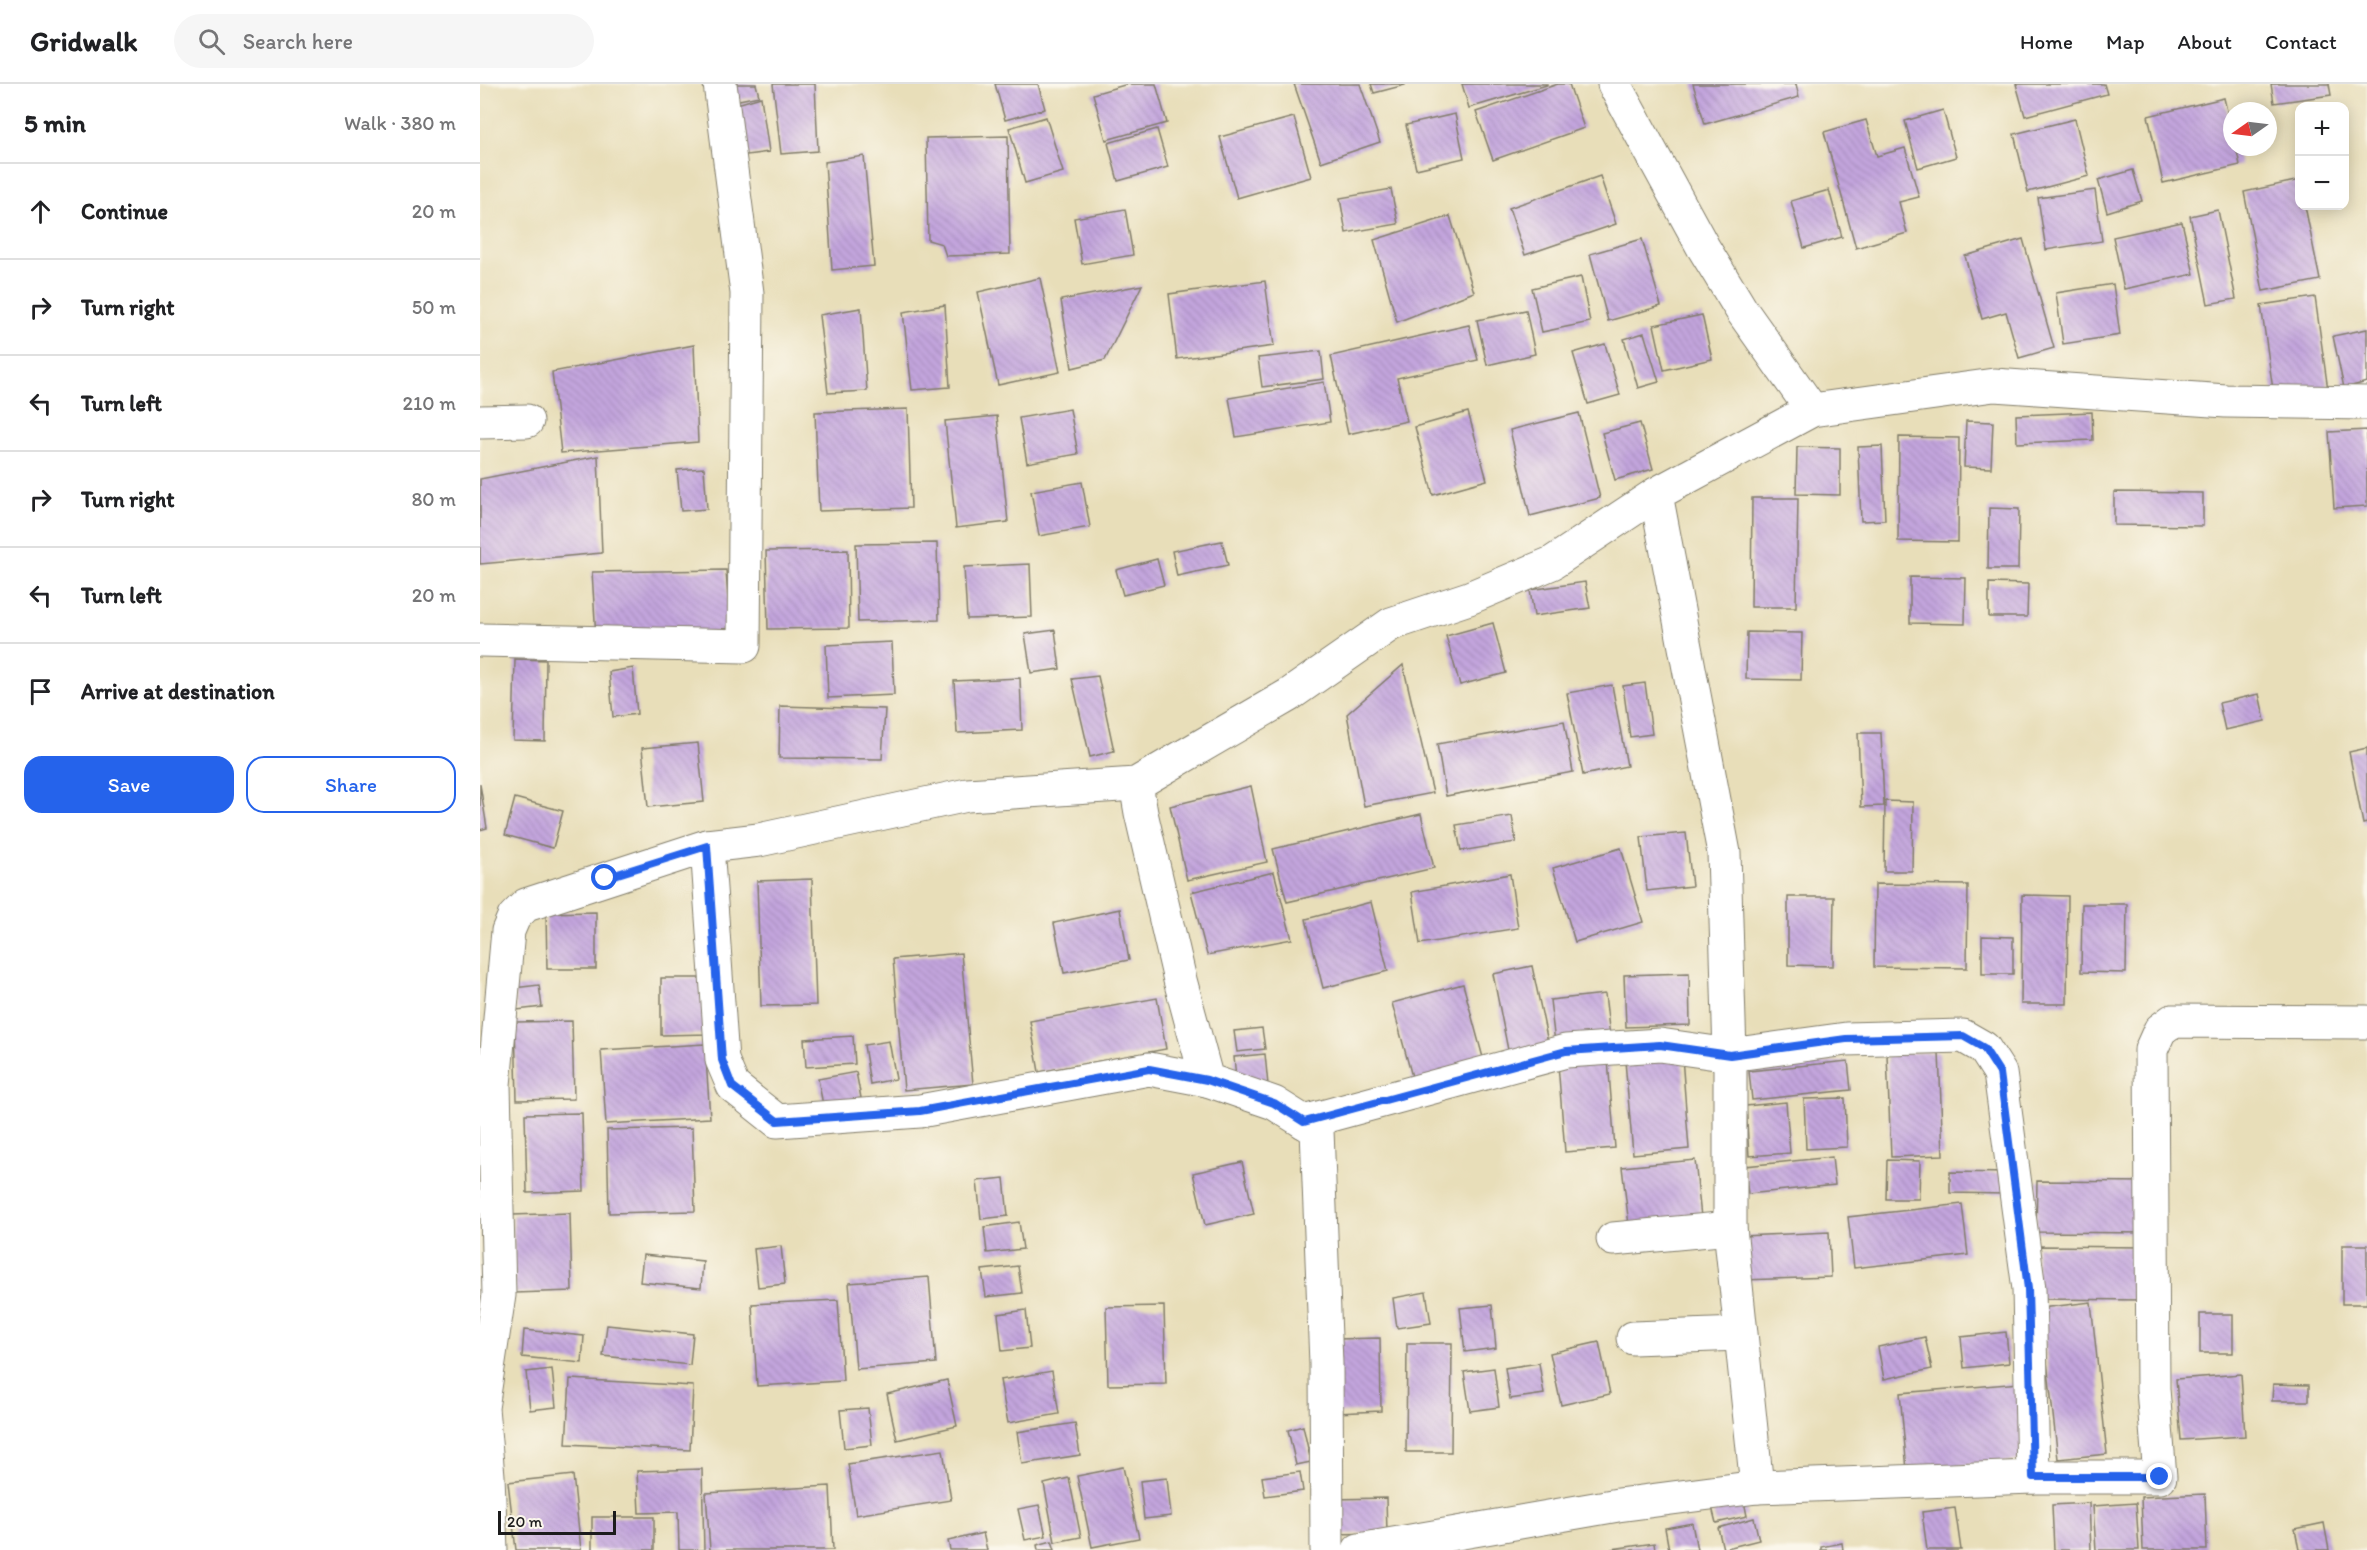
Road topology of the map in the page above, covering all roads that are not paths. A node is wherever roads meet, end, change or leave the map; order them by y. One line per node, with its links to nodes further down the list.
1 (720, 84): 8 (street)
2 (1614, 84): 4 (street)
3 (2367, 403): 4 (street)
4 (1812, 410): 7 (street)
5 (527, 421): 6 (street)
6 (480, 422)
7 (1656, 494): 9 (street); 12 (street)
8 (480, 640)
9 (1136, 784): 10 (street); 13 (street)
10 (707, 846): 13 (street); 14 (street)
11 (2367, 1022): 21 (street)
12 (1730, 1055): 15 (street); 16 (street); 21 (street)
13 (1207, 1080): 15 (street)
14 (487, 1086): 20 (street)
15 (1304, 1122): 24 (street)
16 (1730, 1228): 17 (street); 18 (street)
17 (1613, 1239)
18 (1740, 1334): 19 (street); 22 (street)
19 (1633, 1338)
20 (481, 1407): 23 (street)
21 (2033, 1477): 22 (street)
22 (1757, 1488): 25 (street)
23 (491, 1550)
24 (1327, 1550)
25 (1359, 1550)

